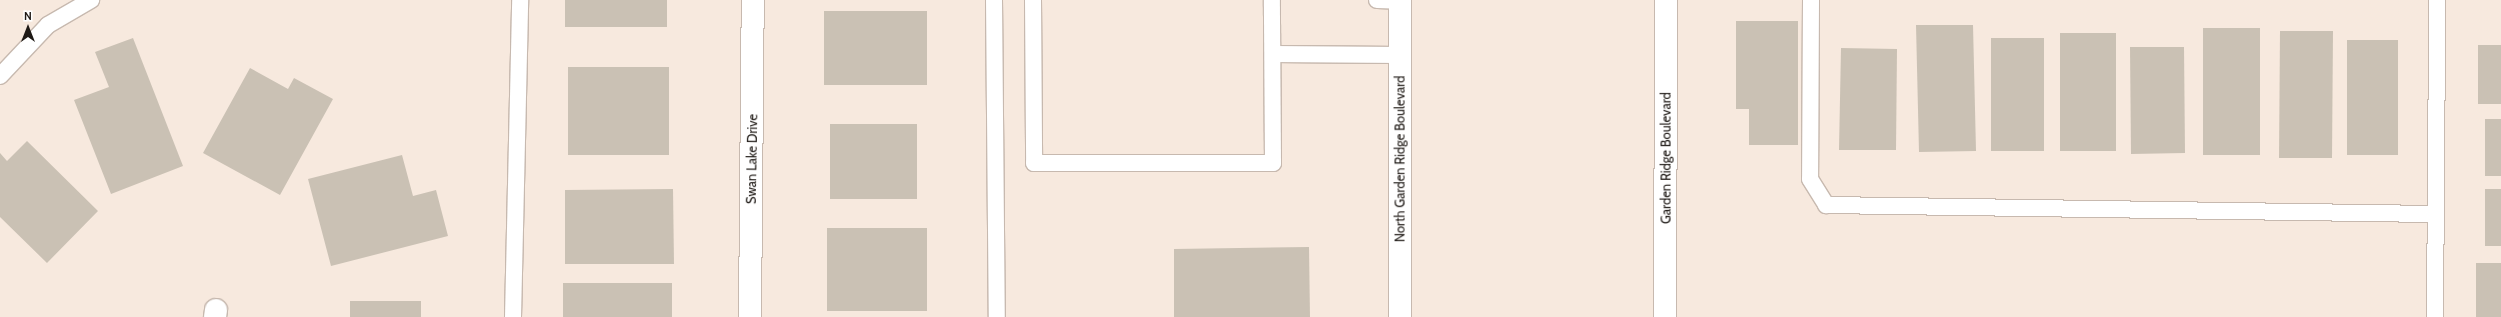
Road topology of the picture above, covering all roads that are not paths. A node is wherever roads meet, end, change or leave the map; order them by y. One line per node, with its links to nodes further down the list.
1 (91, 0): 14 (lane)
2 (520, 0): 16 (lane)
3 (753, 0): 17 (main road, Swan Lake Drive)
4 (994, 0): 18 (lane)
5 (1033, 0): 12 (lane)
6 (1272, 0): 12 (lane)
7 (1377, 0): 8 (lane)
8 (1400, 0): 13 (main road, North Garden Ridge Boulevard)
9 (1666, 0): 20 (main road, Garden Ridge Boulevard)
10 (1811, 0): 15 (lane)
11 (2437, 0): 15 (lane)
12 (1273, 54): 13 (lane)
13 (1400, 55): 19 (main road, North Garden Ridge Boulevard)
14 (0, 76)
15 (2436, 214): 21 (lane)
16 (513, 317)
17 (750, 317)
18 (997, 317)
19 (1400, 317)
20 (1665, 317)
21 (2435, 317)

